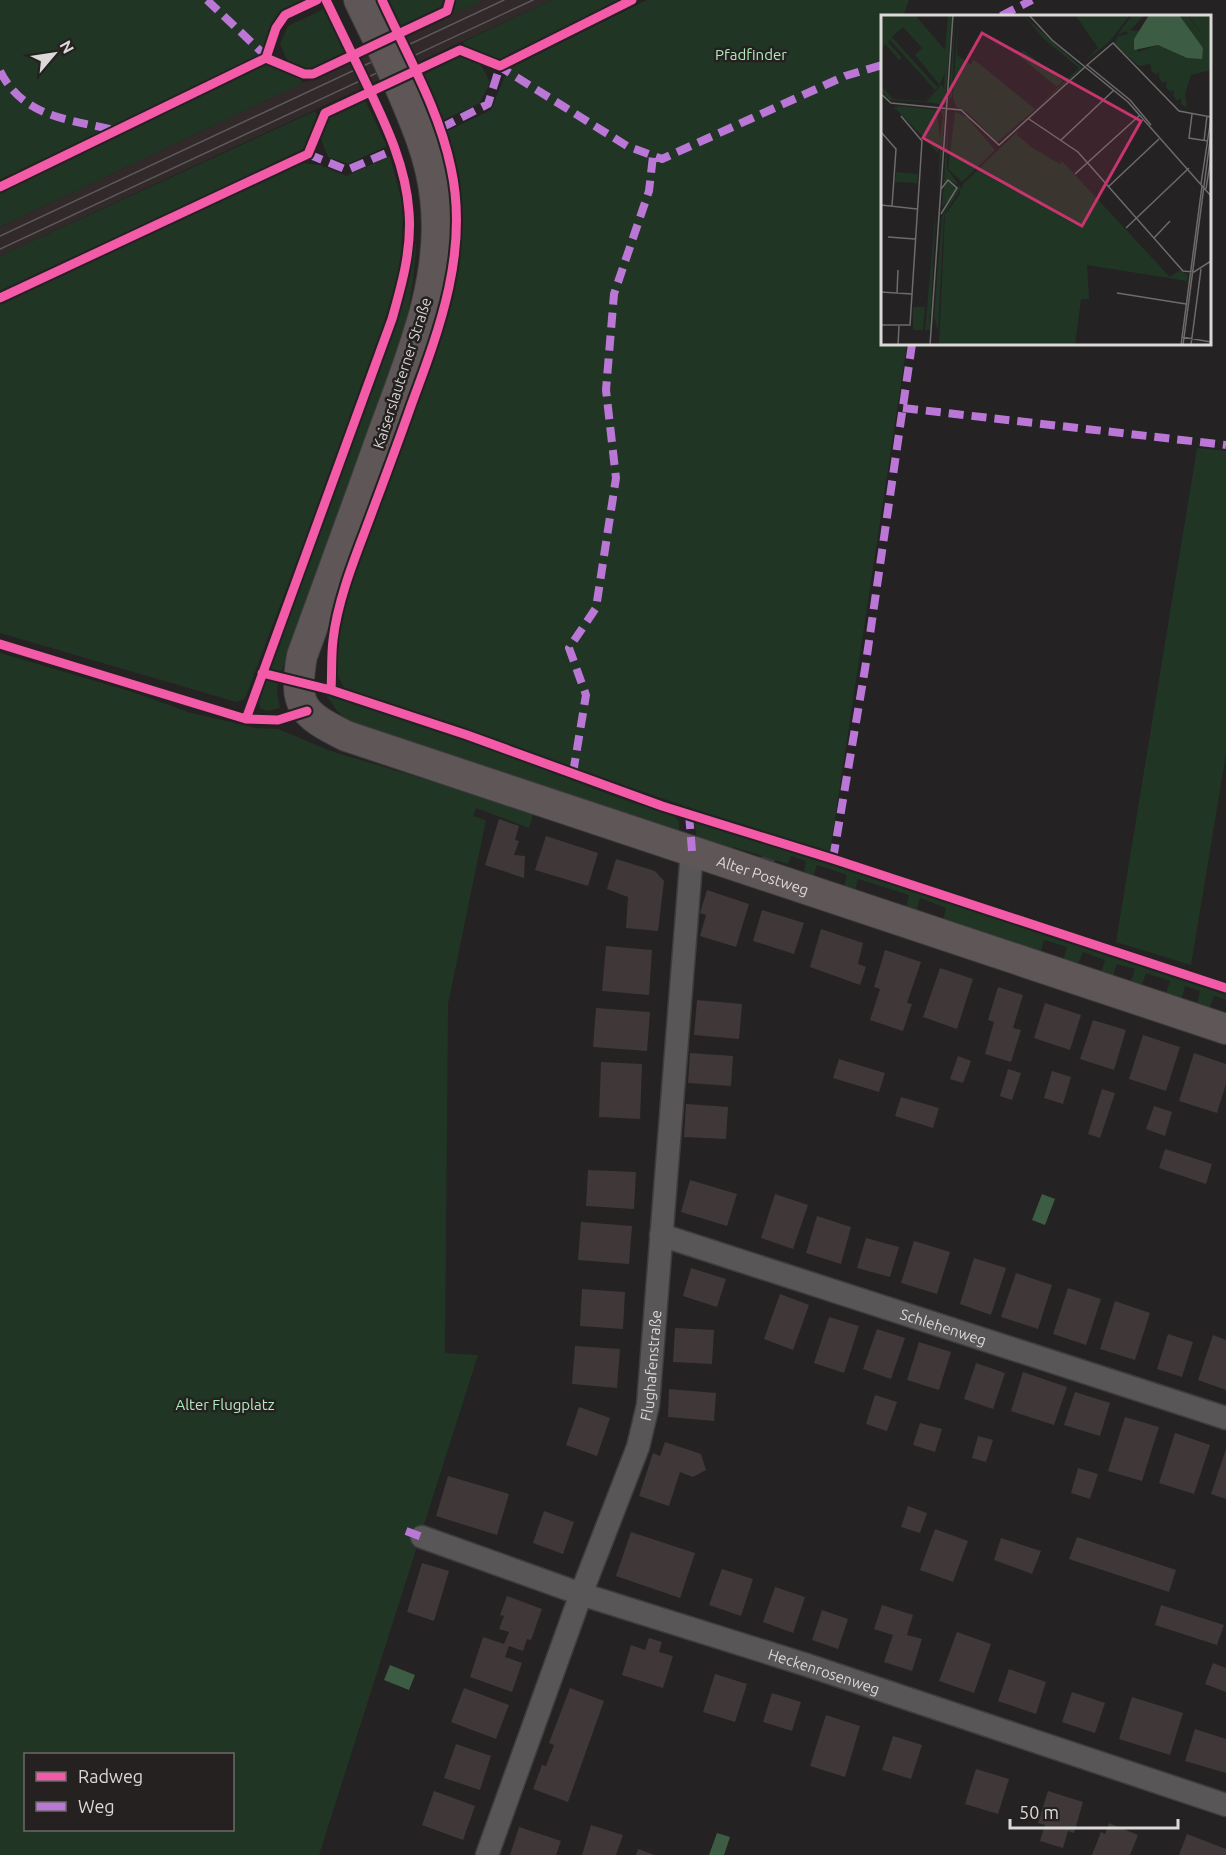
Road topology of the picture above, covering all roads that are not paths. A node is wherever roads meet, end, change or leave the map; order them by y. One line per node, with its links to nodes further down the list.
1 (359, 0): 2 (main road, Kaiserslauterner Straße, bridge)
2 (307, 711): 3 (main road, Alter Postweg)
3 (692, 851): 4 (main road, Alter Postweg); 5 (street, Flughafenstraße)
4 (1226, 1029)
5 (661, 1234): 6 (street, Schlehenweg); 8 (street, Flughafenstraße)
6 (1226, 1418)
7 (422, 1537): 8 (street, Heckenrosenweg)
8 (581, 1594): 9 (street, Heckenrosenweg); 10 (street, Flughafenstraße)
9 (1226, 1805)
10 (487, 1855)

